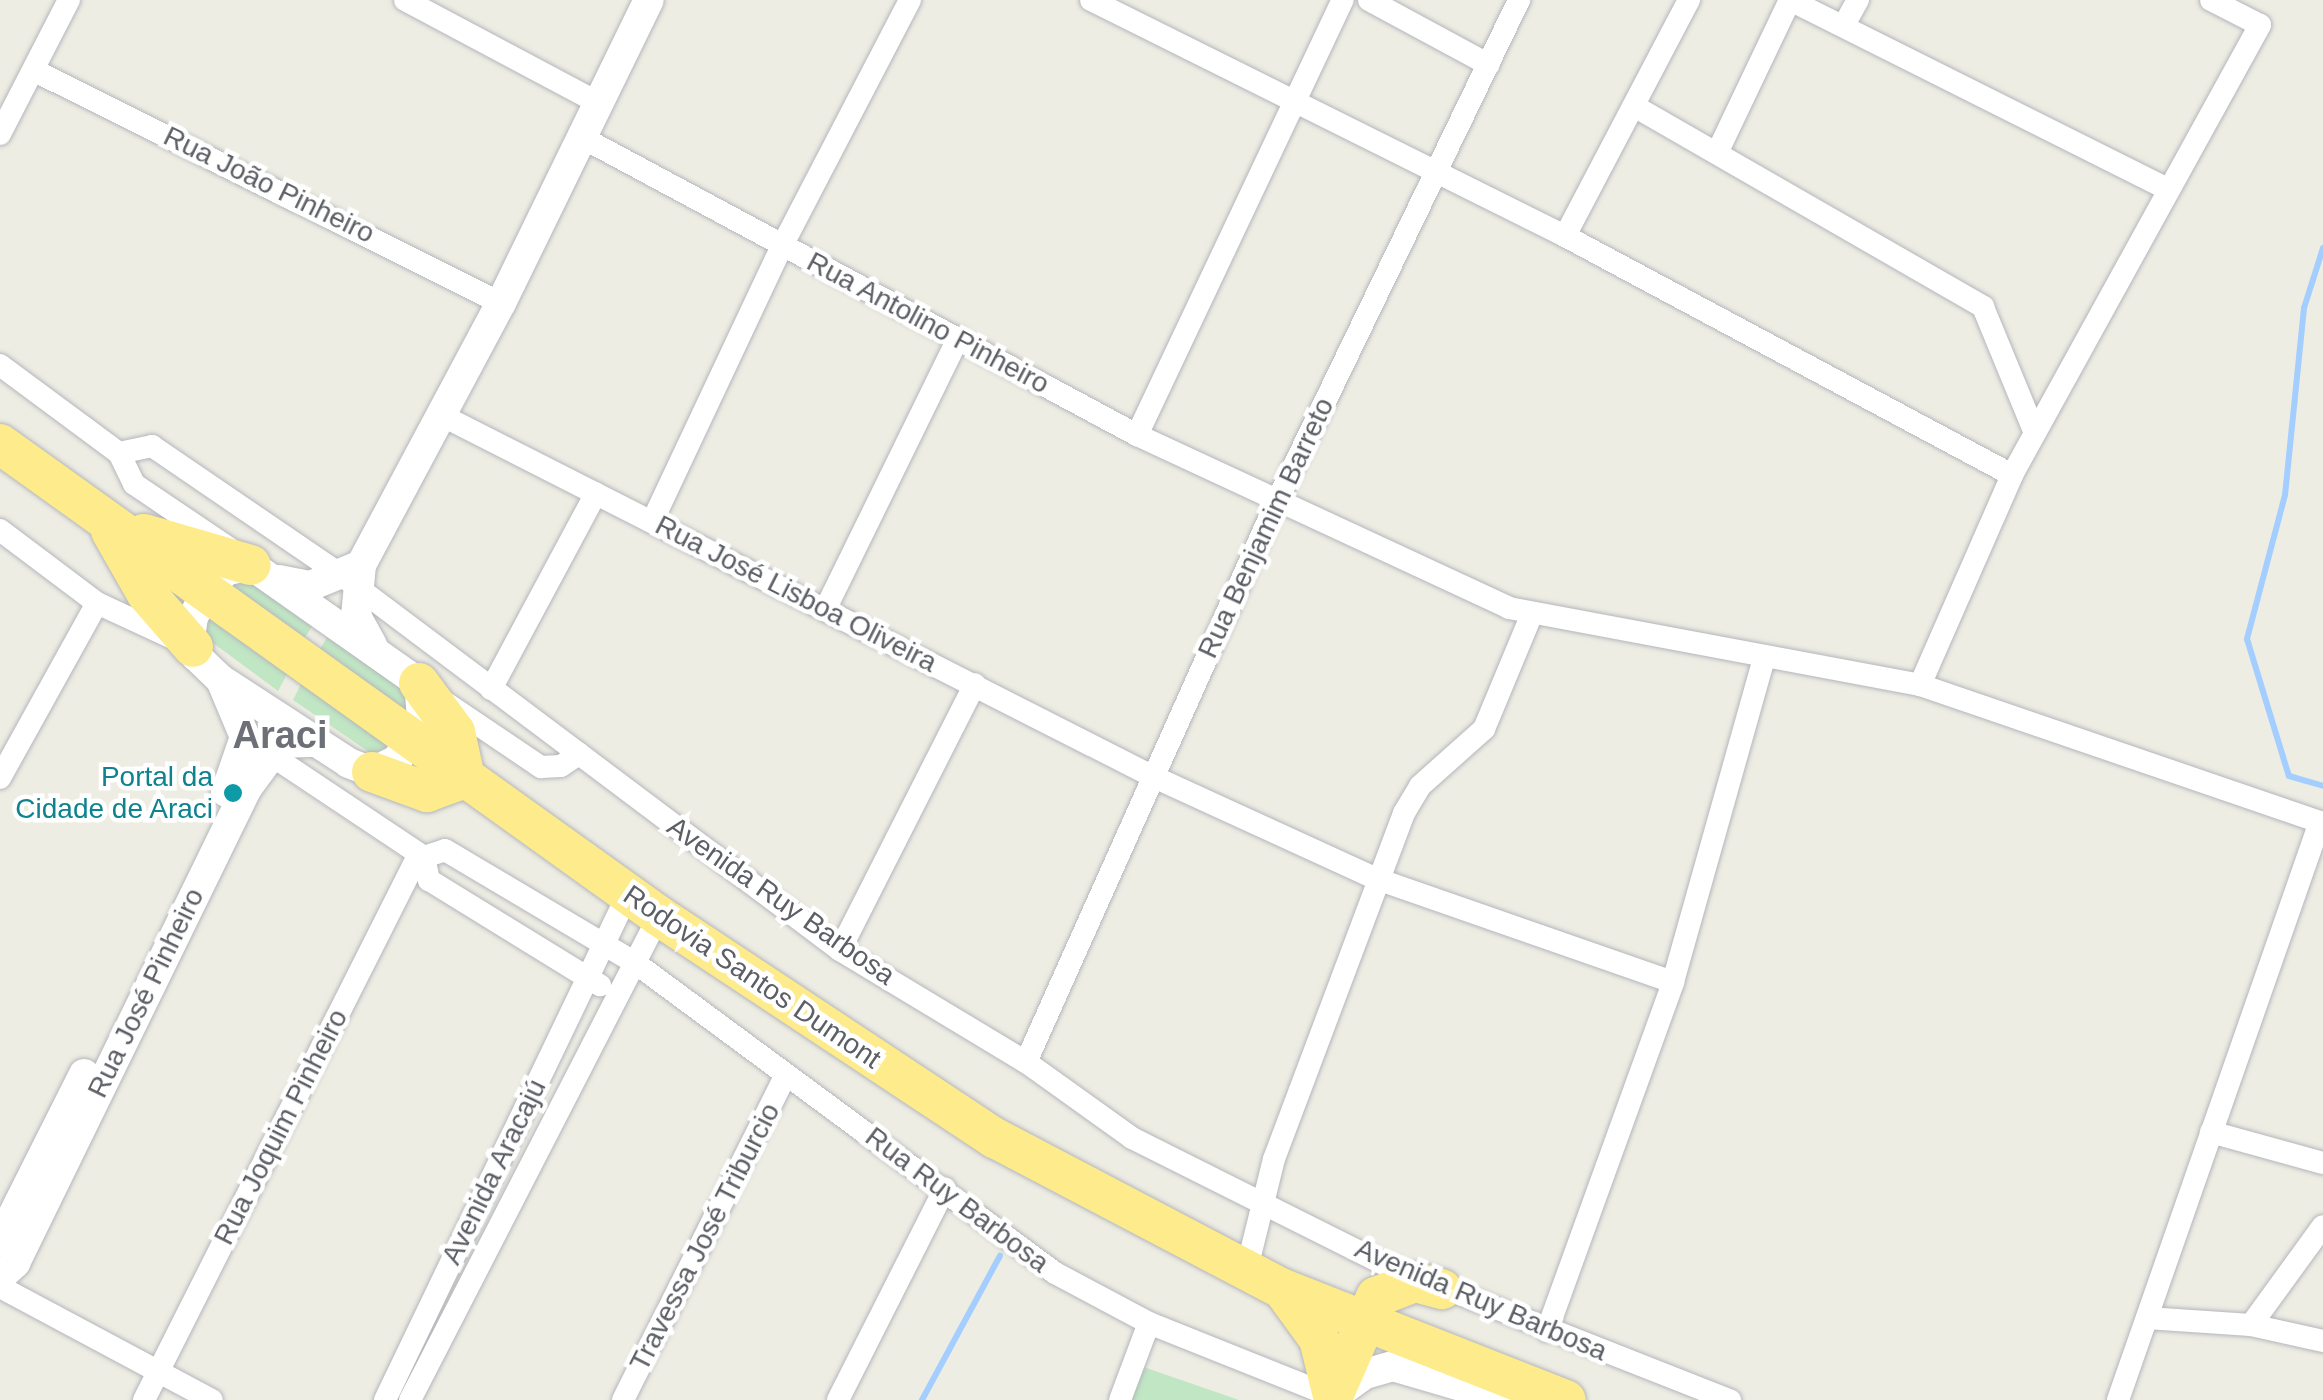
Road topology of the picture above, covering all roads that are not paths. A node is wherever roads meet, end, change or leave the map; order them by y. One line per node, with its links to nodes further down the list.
1 (70, 0): 16 (street)
2 (405, 0): 17 (street)
3 (649, 0): 17 (main road)
4 (910, 0): 26 (street)
5 (1090, 0): 13 (street)
6 (1343, 0): 18 (street)
7 (1368, 0): 15 (street)
8 (1518, 0): 15 (street, Rua Benjamim Barreto)
9 (1690, 0): 19 (street)
10 (1790, 0): 14 (street); 22 (street)
11 (1858, 0): 14 (street)
12 (2211, 0): 24 (street)
13 (1117, 6): 18 (street)
14 (1844, 25): 24 (street)
15 (1489, 64): 23 (street, Rua Benjamim Barreto)
16 (35, 71): 20 (street); 27 (street, Rua João Pinheiro)
17 (599, 103): 21 (main road)
18 (1298, 104): 23 (street); 32 (street)
19 (1634, 106): 22 (street); 25 (street)
20 (0, 134)
21 (583, 138): 26 (street, Rua Antolino Pinheiro); 27 (main road)
22 (1717, 153): 31 (street)
23 (1436, 170): 25 (street); 37 (street, Rua Benjamim Barreto)
24 (2168, 189): 31 (street)
25 (1565, 236): 35 (street)
26 (782, 246): 28 (street, Rua Antolino Pinheiro); 39 (street)
27 (501, 303): 30 (main road)
28 (958, 338): 32 (street, Rua Antolino Pinheiro); 45 (street)
29 (0, 365): 34 (street)
30 (440, 414): 36 (street, Rua José Lisboa Oliveira); 42 (main road)
31 (2034, 431): 35 (street)
32 (1137, 435): 37 (street, Rua Antolino Pinheiro)
33 (0, 444): 38 (highway, Rodovia Santos Dumont)
34 (119, 453): 41 (street); 42 (street, Avenida Ruy Barbosa)
35 (2012, 475): 53 (street)
36 (596, 492): 39 (street, Rua José Lisboa Oliveira); 54 (street)
37 (1276, 503): 46 (street, Rua Antolino Pinheiro); 60 (street, Rua Benjamim Barreto)
38 (107, 522): 41 (highway); 43 (highway, Rodovia Santos Dumont); 48 (highway)
39 (652, 522): 45 (street, Rua José Lisboa Oliveira)
40 (0, 530): 44 (street)
41 (263, 572): 42 (main road); 43 (main road); 47 (main road)
42 (353, 576): 47 (main road); 54 (street, Avenida Ruy Barbosa)
43 (206, 592): 48 (main road); 55 (highway, Rodovia Santos Dumont)
44 (97, 602): 48 (street); 61 (street)
45 (825, 610): 52 (street, Rua José Lisboa Oliveira)
46 (1532, 616): 49 (street, Rua Antolino Pinheiro); 65 (street)
47 (372, 645): 51 (main road)
48 (193, 647): 50 (main road)
49 (1764, 658): 53 (street, Rua Antolino Pinheiro); 71 (street)
50 (221, 680): 56 (main road); 57 (main road)
51 (420, 683): 55 (main road); 58 (street); 62 (highway)
52 (975, 684): 60 (street, Rua José Lisboa Oliveira); 68 (street)
53 (1920, 685): 63 (street, Rua Antolino Pinheiro)
54 (491, 689): 58 (street, Avenida Ruy Barbosa)
55 (412, 741): 59 (main road); 62 (highway, Rodovia Santos Dumont)
56 (316, 742): 57 (main road); 59 (main road)
57 (257, 746): 64 (street); 80 (main road, Rua José Pinheiro); 81 (main road, Rua José Pinheiro)
58 (580, 754): 68 (street, Avenida Ruy Barbosa)
59 (372, 772): 62 (highway)
60 (1152, 776): 65 (street, Rua José Lisboa Oliveira); 73 (street, Rua Benjamim Barreto)
61 (0, 778)
62 (465, 778): 66 (highway, Rodovia Santos Dumont)
63 (2322, 822): 75 (street)
64 (421, 856): 67 (street, Rua Ruy Barbosa); 70 (street); 91 (street, Rua Joquim Pinheiro)
65 (1377, 879): 71 (street, Rua José Lisboa Oliveira); 78 (street)
66 (643, 905): 67 (street, Avenida Aracajú); 69 (street, Avenida Aracajú); 82 (highway, Rodovia Santos Dumont)
67 (604, 943): 69 (street, Rua Ruy Barbosa); 70 (street, Avenida Aracajú)
68 (840, 950): 73 (street, Avenida Ruy Barbosa)
69 (634, 962): 72 (street, Avenida Aracajú); 74 (street, Rua Ruy Barbosa)
70 (587, 977): 72 (street); 96 (street, Avenida Aracajú)
71 (1673, 982): 89 (street)
72 (616, 994): 97 (street, Avenida Aracajú)
73 (1026, 1062): 78 (street, Avenida Ruy Barbosa)
74 (786, 1074): 77 (street, Rua Ruy Barbosa); 98 (street, Travessa José Triburcio)
75 (2210, 1132): 76 (street); 85 (street)
76 (2323, 1163)
77 (945, 1188): 86 (street, Rua Ruy Barbosa); 99 (street)
78 (1264, 1205): 82 (street); 84 (street, Avenida Ruy Barbosa)
79 (2323, 1226): 88 (street)
80 (0, 1241)
81 (0, 1277)
82 (1264, 1280): 87 (highway, Rodovia Santos Dumont); 92 (highway)
83 (0, 1287): 91 (street)
84 (1442, 1289): 87 (highway); 89 (street, Avenida Ruy Barbosa)
85 (2147, 1318): 88 (street); 102 (street)
86 (1149, 1324): 92 (street, Rua Ruy Barbosa); 100 (street)
87 (1364, 1324): 92 (highway); 93 (highway, Rodovia Santos Dumont)
88 (2250, 1325): 90 (street)
89 (1547, 1331): 101 (street, Avenida Ruy Barbosa)
90 (2323, 1341)
91 (158, 1370): 94 (street, Rua Joquim Pinheiro); 95 (street)
92 (1335, 1399): 93 (main road)
93 (1562, 1399)
94 (144, 1400)
95 (212, 1400)
96 (384, 1400)
97 (410, 1400)
98 (623, 1400)
99 (838, 1400)
100 (1120, 1400)
101 (1730, 1400)
102 (2118, 1400)

